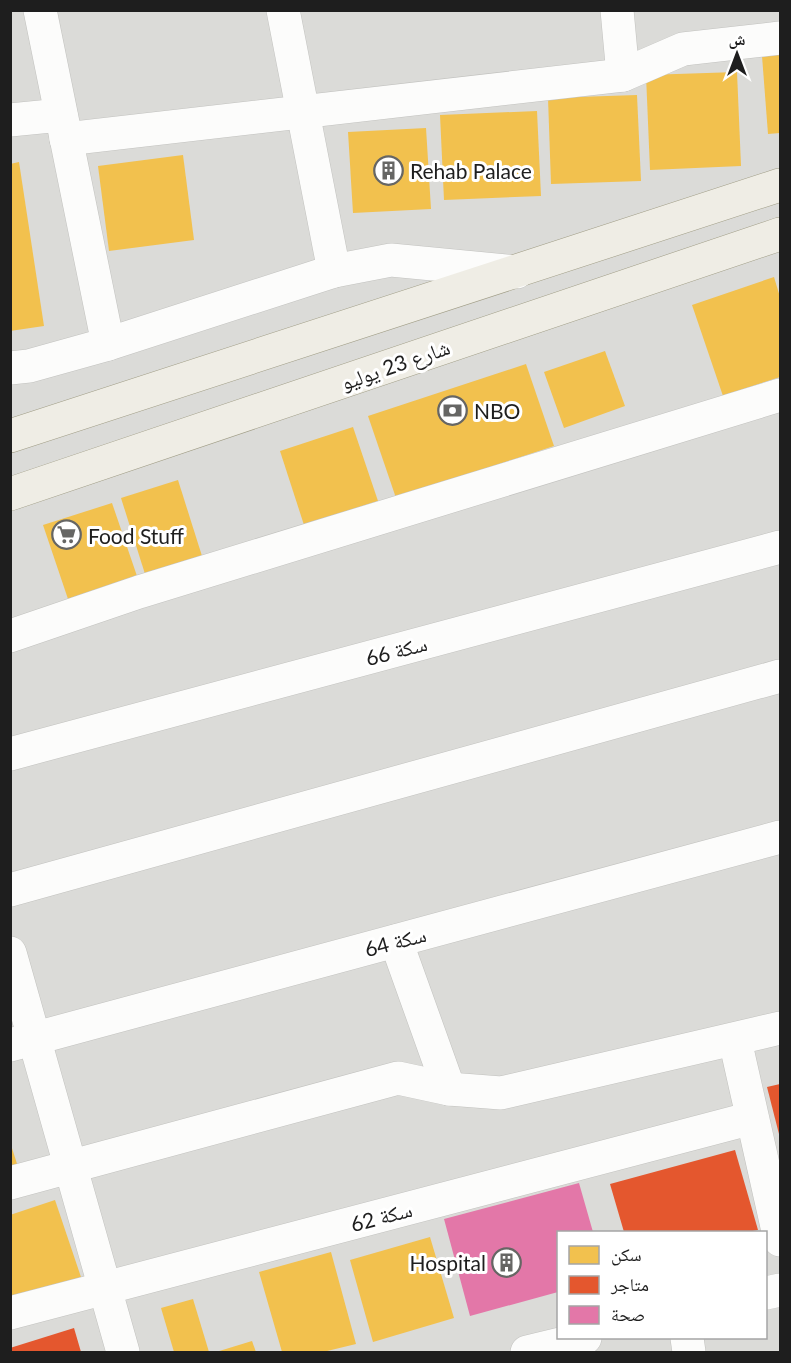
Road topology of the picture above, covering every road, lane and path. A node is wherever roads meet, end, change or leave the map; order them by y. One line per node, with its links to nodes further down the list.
1 (40, 10): 8 (street)
2 (283, 10): 6 (street)
3 (617, 10): 5 (street)
4 (780, 38): 5 (street)
5 (623, 75): 6 (street)
6 (303, 112): 8 (street); 11 (street)
7 (10, 120): 8 (street)
8 (64, 127): 13 (street)
9 (780, 185): 12 (main road)
10 (780, 234): 17 (main road, شارع 23 يوليو)
11 (334, 271): 12 (street); 13 (street)
12 (517, 272): 16 (main road)
13 (108, 344): 14 (street)
14 (17, 375)
15 (780, 394): 19 (street)
16 (10, 436)
17 (10, 494)
18 (780, 547): 21 (street, سكة 66)
19 (10, 636)
20 (780, 676): 23 (street)
21 (10, 754)
22 (780, 837): 24 (street, سكة 64)
23 (10, 890)
24 (396, 941): 28 (street, سكة 64); 29 (street)
25 (10, 953): 28 (street)
26 (780, 1028): 27 (street)
27 (735, 1040): 29 (street); 30 (street)
28 (22, 1042): 31 (street)
29 (449, 1089): 31 (street)
30 (752, 1118): 33 (street); 34 (street, سكة 62)
31 (70, 1166): 32 (street); 34 (street)
32 (10, 1183)
33 (780, 1240)
34 (105, 1288): 35 (street, سكة 62); 37 (street)
35 (10, 1313)
36 (581, 1339): 38 (street)
37 (123, 1353)
38 (526, 1353)

